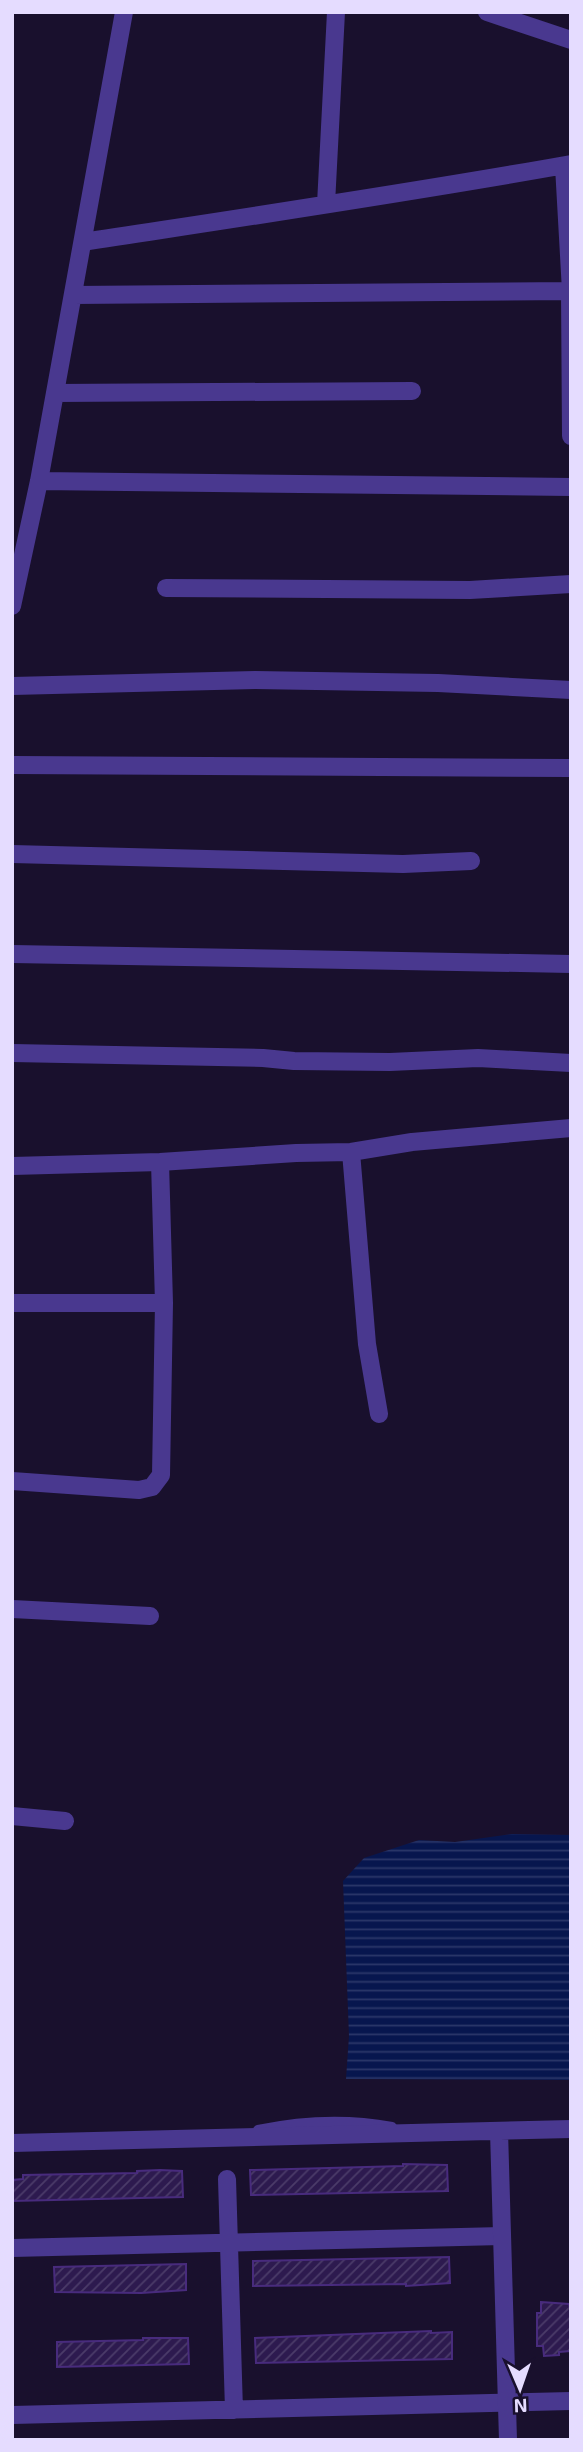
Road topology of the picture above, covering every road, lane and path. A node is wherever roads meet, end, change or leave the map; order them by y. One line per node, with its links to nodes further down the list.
1 (124, 12): 7 (street)
2 (336, 12): 6 (street)
3 (487, 12): 4 (street)
4 (571, 40)
5 (567, 165): 6 (street); 8 (street)
6 (326, 204): 7 (street)
7 (83, 242): 9 (street)
8 (570, 291): 9 (street); 12 (street)
9 (73, 295): 11 (street)
10 (412, 390): 11 (street)
11 (55, 393): 13 (street)
12 (571, 436)
13 (39, 481): 14 (street); 17 (street)
14 (571, 487)
15 (571, 584): 16 (street)
16 (166, 588)
17 (12, 606)
18 (12, 686): 19 (street)
19 (571, 690)
20 (12, 765): 21 (street)
21 (571, 768)
22 (12, 854): 23 (street)
23 (471, 861)
24 (12, 954): 25 (street)
25 (571, 964)
26 (12, 1053): 27 (street)
27 (571, 1063)
28 (570, 1125): 29 (street)
29 (351, 1152): 30 (street); 34 (street)
30 (160, 1162): 31 (street); 33 (street)
31 (12, 1166)
32 (12, 1303): 33 (street)
33 (164, 1303): 35 (street)
34 (380, 1414)
35 (12, 1481)
36 (12, 1609): 37 (street)
37 (149, 1616)
38 (12, 1816): 39 (street)
39 (65, 1821)
40 (571, 2129): 41 (street)
41 (499, 2131): 42 (street); 44 (street)
42 (12, 2143)
43 (227, 2179): 45 (street)
44 (502, 2236): 45 (street); 48 (street)
45 (229, 2242): 46 (street); 49 (street)
46 (12, 2248)
47 (571, 2401): 48 (street)
48 (507, 2403): 49 (street); 51 (street)
49 (234, 2410): 50 (street)
50 (12, 2415)
51 (508, 2440)

